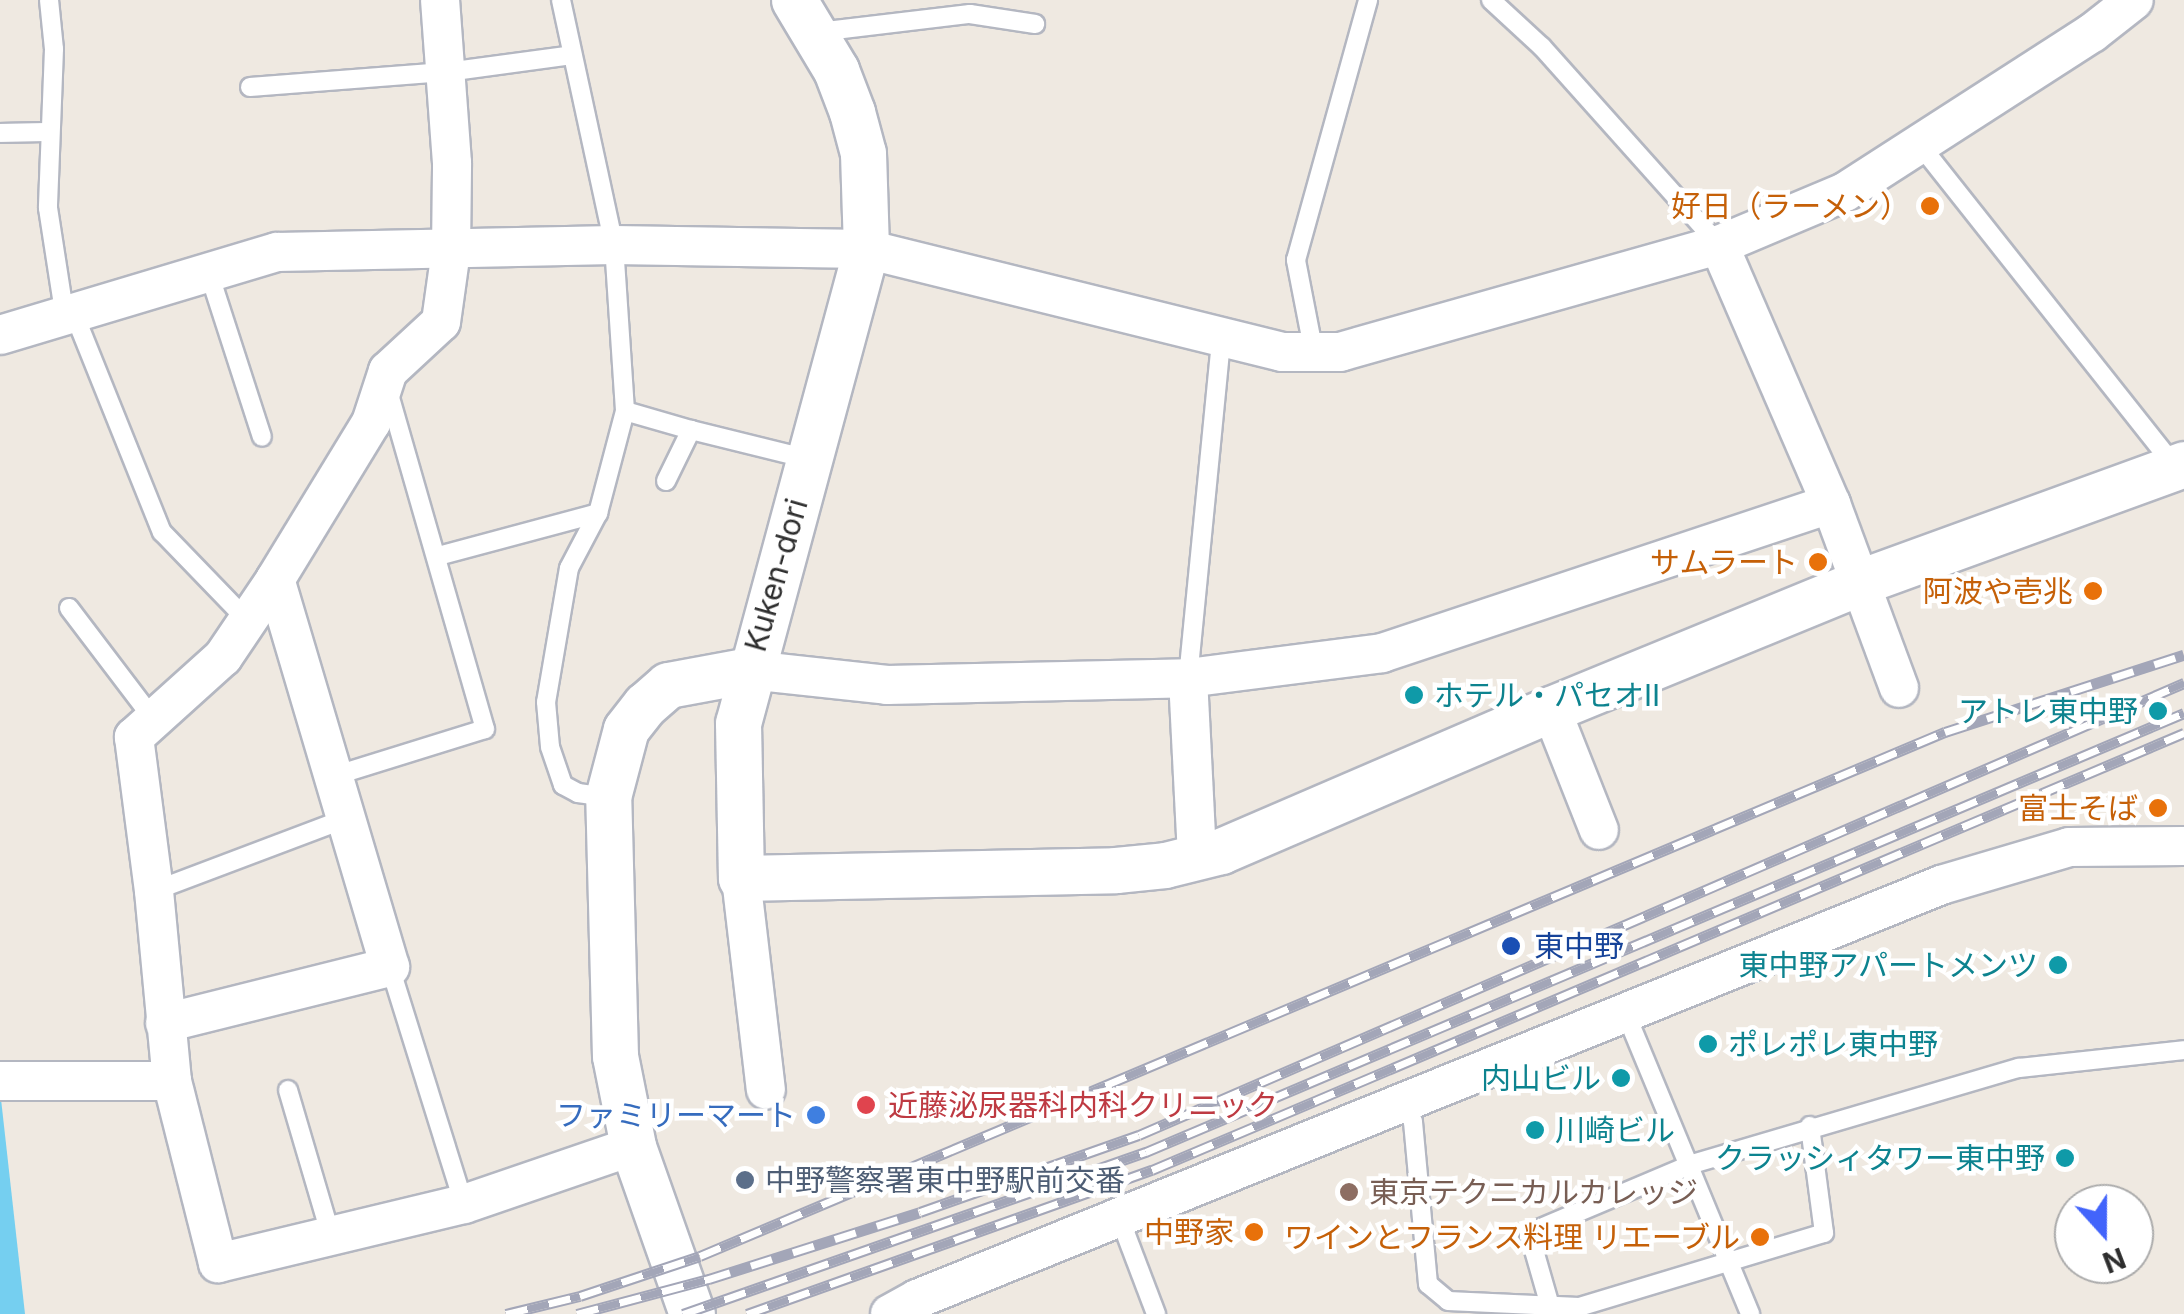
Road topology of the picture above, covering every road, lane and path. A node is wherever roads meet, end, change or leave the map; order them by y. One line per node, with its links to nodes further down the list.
1 (49, 0): 12 (lane)
2 (440, 0): 10 (street)
3 (562, 0): 9 (lane)
4 (1368, 0): 23 (lane)
5 (2134, 0): 14 (street)
6 (1503, 2): 16 (lane)
7 (804, 16): 8 (lane); 17 (street, Kuken-dori)
8 (1035, 24)
9 (572, 55): 10 (lane); 15 (lane)
10 (446, 72): 11 (lane); 18 (street)
11 (250, 86)
12 (49, 132): 13 (lane); 20 (lane)
13 (0, 133)
14 (1920, 145): 16 (street); 29 (lane)
15 (614, 244): 17 (street); 18 (street); 25 (lane)
16 (1719, 245): 23 (street); 31 (street)
17 (866, 249): 22 (street); 28 (street, Kuken-dori)
18 (451, 251): 19 (street); 24 (street)
19 (209, 273): 20 (street); 27 (lane)
20 (70, 317): 21 (street); 37 (lane)
21 (0, 335)
22 (1221, 339): 23 (street); 39 (lane)
23 (1314, 355)
24 (385, 380): 33 (lane); 34 (street)
25 (625, 411): 26 (lane); 32 (lane)
26 (691, 430): 28 (lane); 30 (lane)
27 (262, 437)
28 (809, 460): 38 (street, Kuken-dori)
29 (2180, 466): 35 (street)
30 (666, 481)
31 (1832, 504): 35 (street); 39 (street)
32 (598, 512): 33 (lane); 44 (lane)
33 (438, 556): 43 (lane)
34 (275, 580): 37 (street); 43 (street)
35 (1860, 582): 40 (street); 41 (street)
36 (69, 608): 42 (lane)
37 (247, 620): 42 (street)
38 (750, 670): 39 (street); 44 (street, Kuken-dori); 49 (street)
39 (1188, 678): 48 (street)
40 (1898, 688)
41 (1550, 709): 46 (street); 48 (street)
42 (154, 720): 50 (street)
43 (334, 776): 45 (street)
44 (608, 797): 61 (street, Kuken-dori)
45 (347, 818): 50 (lane); 51 (street)
46 (1599, 830)
47 (2184, 846): 52 (street)
48 (1197, 858): 49 (street)
49 (742, 878): 58 (street)
50 (154, 891): 53 (street)
51 (390, 967): 53 (street); 63 (lane)
52 (1626, 1014): 59 (street); 62 (lane)
53 (164, 1023): 56 (street)
54 (2184, 1050): 60 (lane)
55 (1, 1081): 56 (street)
56 (172, 1081): 65 (street)
57 (288, 1090): 65 (lane)
58 (766, 1090)
59 (1405, 1100): 64 (street); 67 (lane)
60 (1810, 1126): 62 (lane); 66 (lane)
61 (632, 1146): 63 (street); 68 (street, Kuken-dori)
62 (1692, 1164): 66 (lane); 67 (lane)
63 (464, 1204): 65 (street)
64 (1120, 1219): 69 (street); 70 (lane)
65 (331, 1236)
66 (1730, 1261): 67 (lane); 71 (lane)
67 (1550, 1306)
68 (692, 1314)
69 (890, 1314)
70 (1156, 1314)
71 (1750, 1314)

